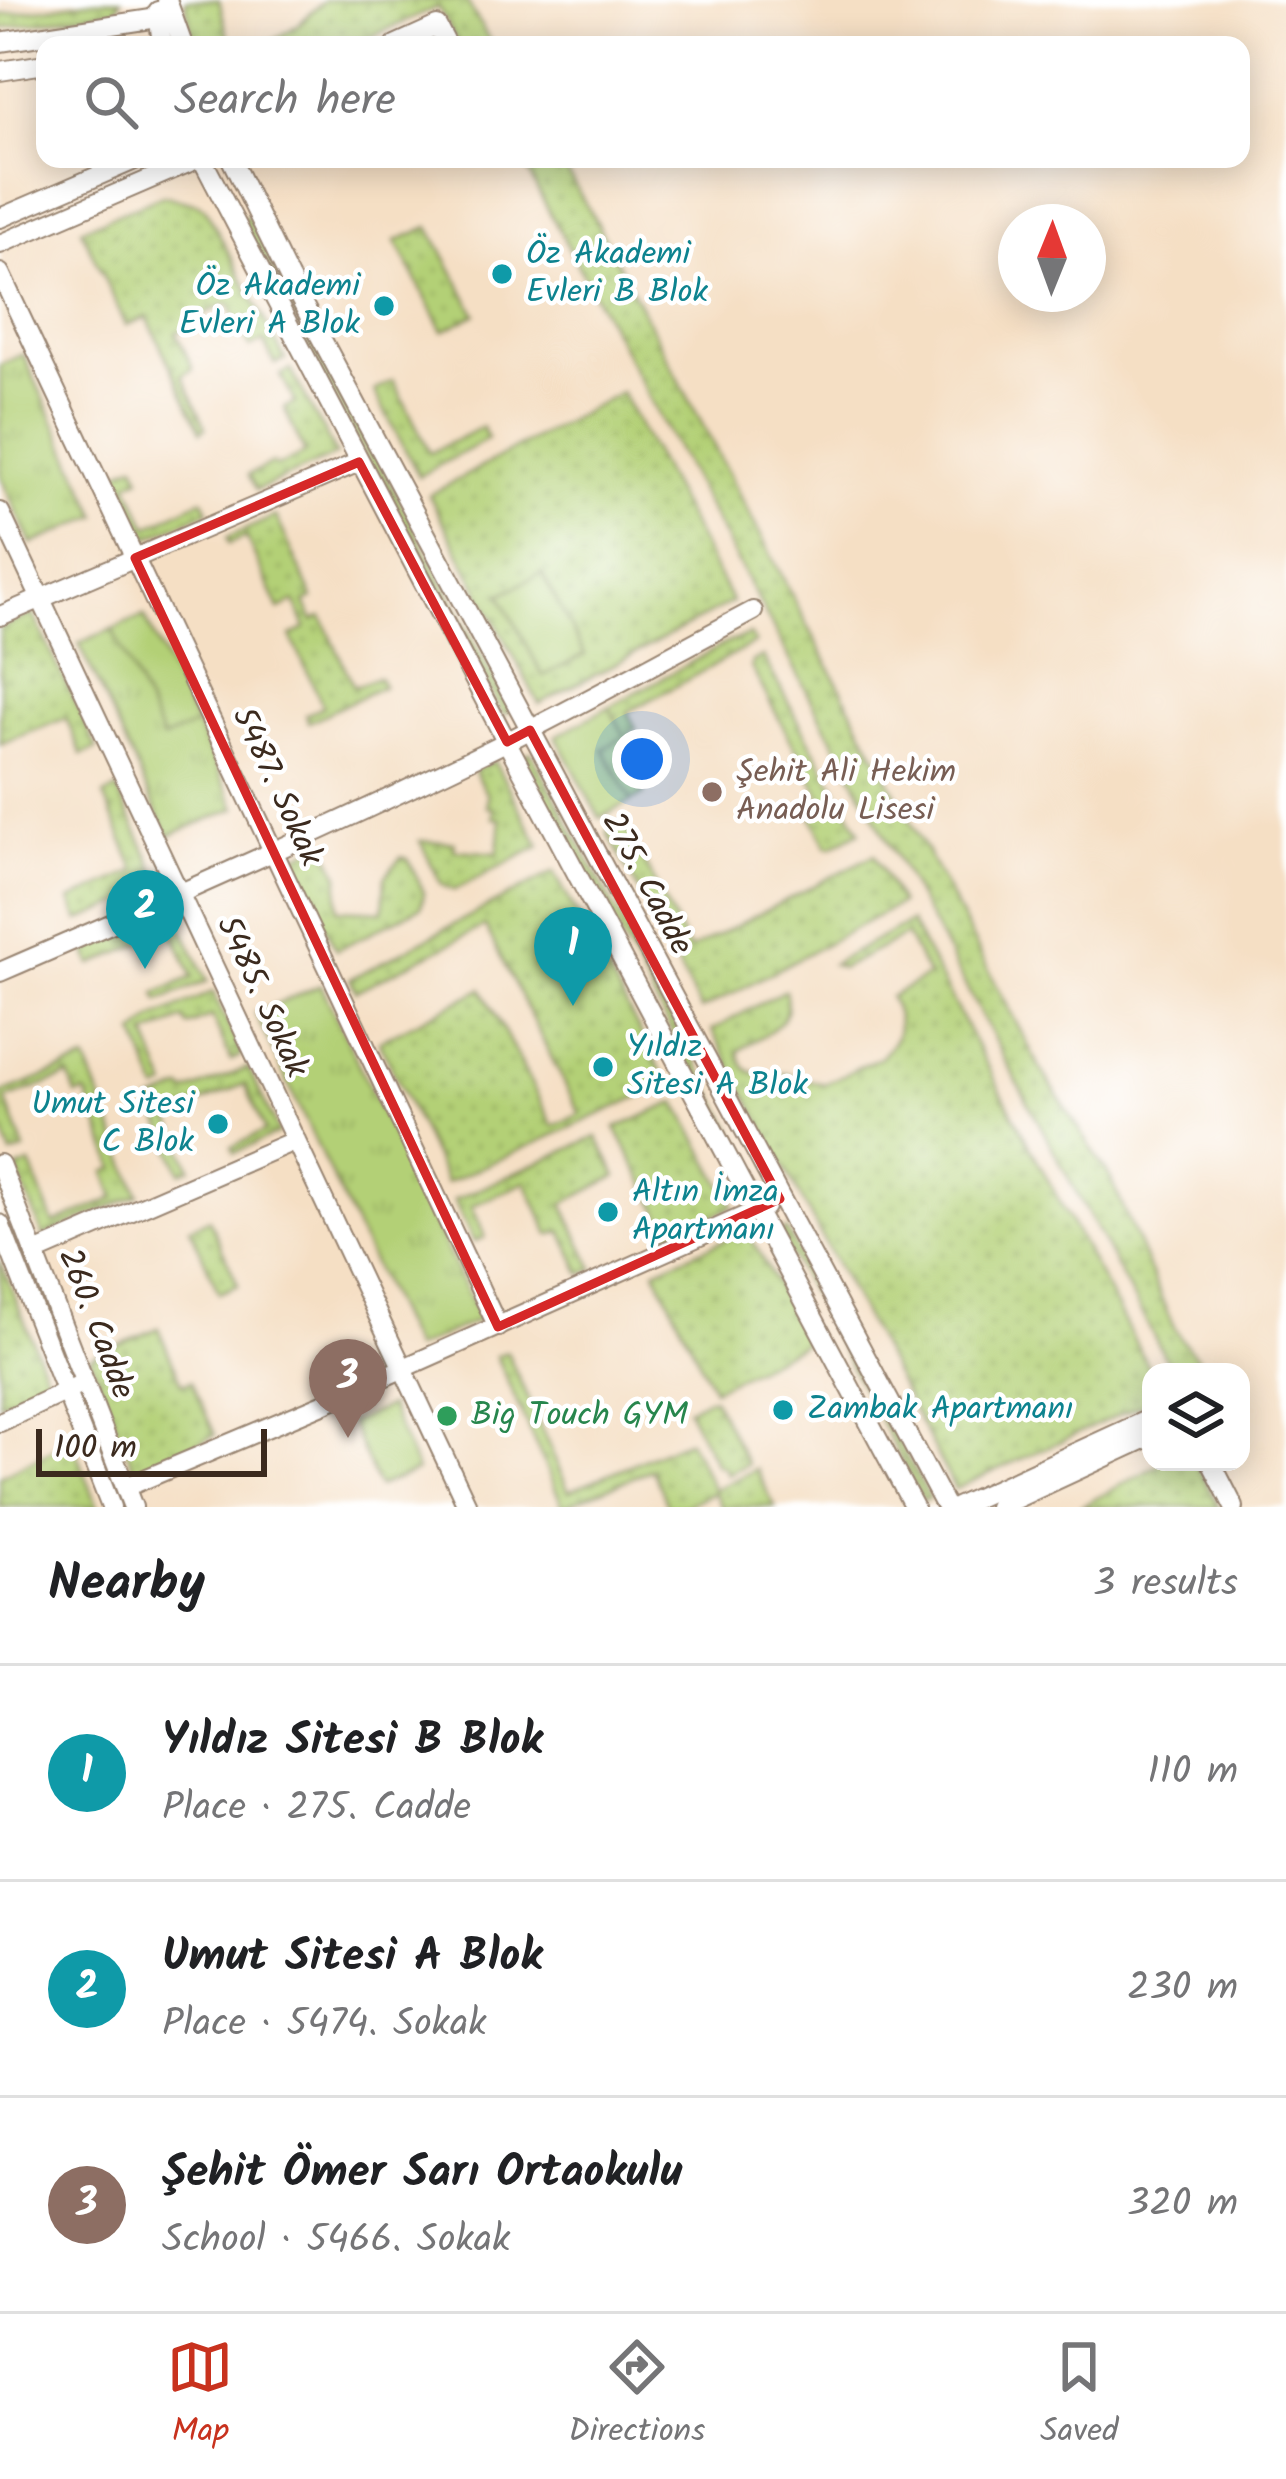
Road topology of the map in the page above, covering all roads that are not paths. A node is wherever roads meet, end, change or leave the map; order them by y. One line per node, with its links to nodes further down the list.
1 (161, 6): 2 (street); 3 (street); 6 (street)
2 (162, 36)
3 (178, 36)
4 (415, 36): 5 (street)
5 (443, 36)
6 (0, 42)
7 (36, 65): 8 (street)
8 (0, 71)
9 (116, 168): 13 (street)
10 (178, 168): 14 (street)
11 (204, 168): 16 (street, 275. Cadde)
12 (235, 168): 22 (street, 275. Cadde)
13 (0, 218)
14 (0, 244)
15 (0, 272): 18 (street, 5487. Sokak)
16 (359, 462): 18 (street); 23 (street, 275. Cadde)
17 (0, 512): 19 (street, 5485. Sokak)
18 (135, 558): 19 (street); 24 (street, 5487. Sokak)
19 (41, 598): 21 (street); 25 (street, 5485. Sokak)
20 (753, 611): 22 (street)
21 (0, 616)
22 (530, 730): 23 (street); 29 (street, 275. Cadde)
23 (507, 742): 24 (street); 30 (street, 275. Cadde)
24 (274, 853): 25 (street); 33 (street, 5487. Sokak)
25 (180, 894): 26 (street); 27 (street, 5485. Sokak)
26 (0, 972)
27 (296, 1140): 32 (street); 34 (street, 5485. Sokak)
28 (0, 1164): 32 (street, 260. Cadde)
29 (780, 1199): 30 (street); 46 (street, 275. Cadde)
30 (756, 1211): 33 (street); 45 (street, 275. Cadde)
31 (0, 1224): 36 (street, 260. Cadde)
32 (35, 1253): 35 (street, 260. Cadde)
33 (498, 1327): 34 (street)
34 (403, 1369): 41 (street); 44 (street, 5485. Sokak)
35 (85, 1382): 36 (street); 41 (street, 260. Cadde)
36 (65, 1391): 37 (street); 42 (street, 260. Cadde)
37 (0, 1422)
38 (1142, 1422): 47 (street)
39 (1142, 1440): 48 (street)
40 (1216, 1471): 49 (street)
41 (126, 1487): 43 (street, 260. Cadde)
42 (111, 1507)
43 (133, 1507)
44 (468, 1507)
45 (914, 1507)
46 (946, 1507)
47 (957, 1507)
48 (998, 1507)
49 (1234, 1507)

